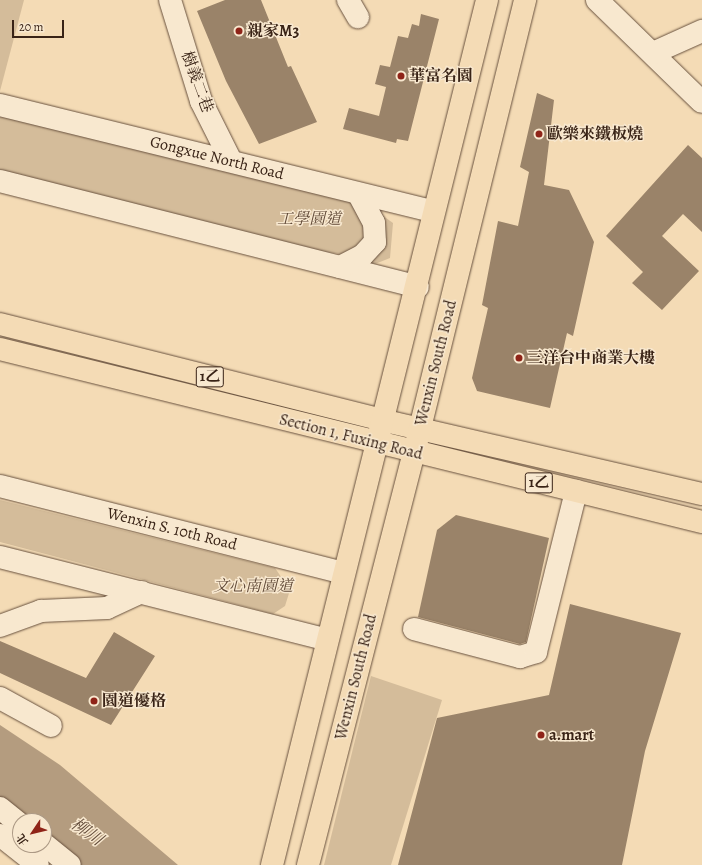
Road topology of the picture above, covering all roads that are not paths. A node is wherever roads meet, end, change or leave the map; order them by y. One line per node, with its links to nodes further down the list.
1 (170, 0): 9 (street, 樹義二巷)
2 (487, 0): 12 (main road)
3 (525, 0): 18 (main road, Wenxin South Road)
4 (597, 0): 6 (street)
5 (702, 31): 6 (street)
6 (653, 53): 7 (street)
7 (702, 102)
8 (0, 105): 9 (street, Gongxue North Road)
9 (231, 160): 11 (street, Gongxue North Road)
10 (0, 181): 13 (street)
11 (359, 195): 12 (street, Gongxue North Road); 13 (street)
12 (433, 211): 14 (main road)
13 (340, 267): 14 (street)
14 (418, 287): 17 (main road)
15 (0, 324): 17 (main road, Section 1, Fuxing Road / 1乙)
16 (0, 349): 19 (main road, Section 1, Fuxing Road / 1乙)
17 (381, 420): 18 (main road, Section 1, Fuxing Road / 1乙); 19 (main road)
18 (420, 428): 20 (main road, Wenxin South Road); 23 (main road, Section 1, Fuxing Road / 1乙)
19 (375, 443): 20 (main road, Section 1, Fuxing Road / 1乙); 26 (main road)
20 (412, 452): 22 (main road, Section 1, Fuxing Road / 1乙); 40 (main road, Wenxin South Road)
21 (0, 486): 26 (street, Wenxin S. 10th Road)
22 (576, 491): 24 (main road, Section 1, Fuxing Road / 1乙); 29 (street)
23 (702, 494)
24 (702, 522)
25 (0, 556): 27 (street)
26 (343, 573): 30 (main road)
27 (142, 592): 28 (street); 30 (street)
28 (0, 626)
29 (414, 629)
30 (328, 640): 39 (main road)
31 (0, 698): 32 (street)
32 (50, 726)
33 (0, 808): 34 (street)
34 (12, 818)
35 (0, 835): 37 (street)
36 (52, 850): 38 (street)
37 (38, 865)
38 (70, 865)
39 (272, 865)
40 (308, 865)

